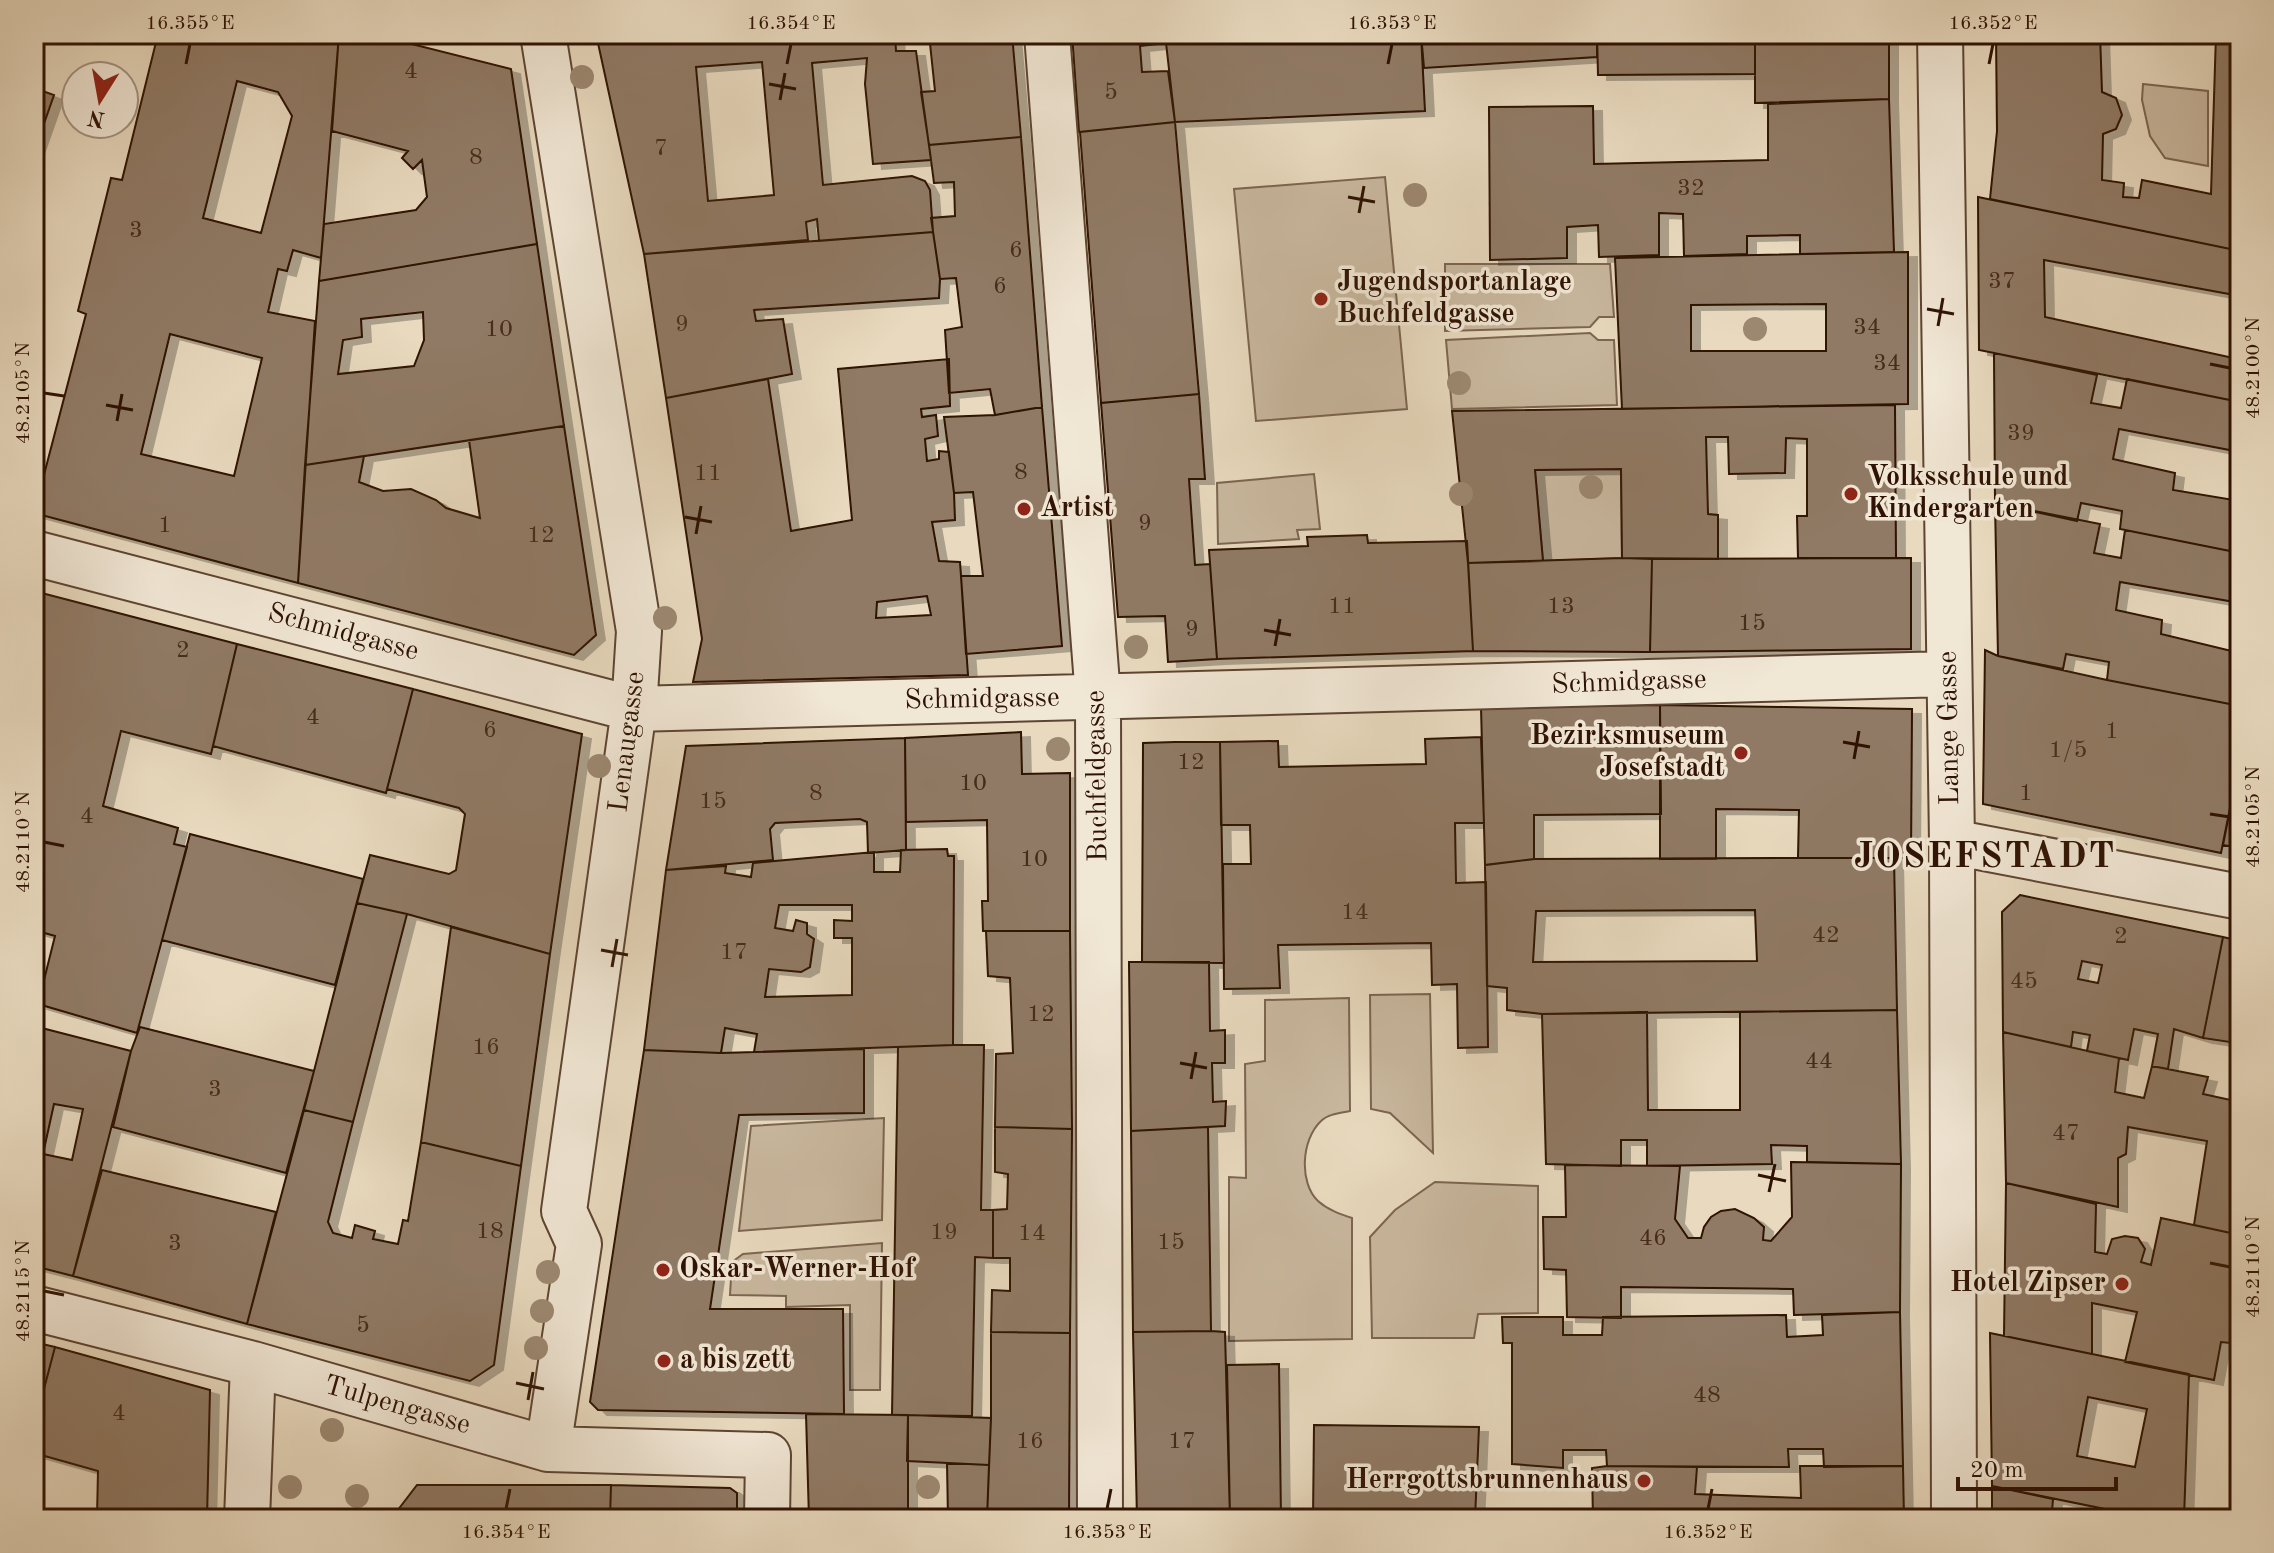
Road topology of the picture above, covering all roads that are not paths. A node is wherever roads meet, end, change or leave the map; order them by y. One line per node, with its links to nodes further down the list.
1 (543, 34): 7 (street, Lenaugasse)
2 (1047, 34): 6 (street, Buchfeldgasse)
3 (1940, 34): 5 (street, Lange Gasse)
4 (34, 553): 7 (street, Schmidgasse)
5 (1949, 674): 6 (street, Schmidgasse); 8 (street, Lange Gasse)
6 (1098, 697): 7 (street, Schmidgasse); 15 (street, Buchfeldgasse)
7 (634, 709): 12 (street, Lenaugasse)
8 (1952, 842): 9 (street); 16 (street, Lange Gasse)
9 (2240, 897)
10 (34, 1308): 11 (street, Tulpengasse)
11 (253, 1364): 12 (street, Tulpengasse); 13 (street)
12 (548, 1449): 14 (street, Tulpengasse)
13 (247, 1519)
14 (767, 1519)
15 (1100, 1519)
16 (1954, 1519)

